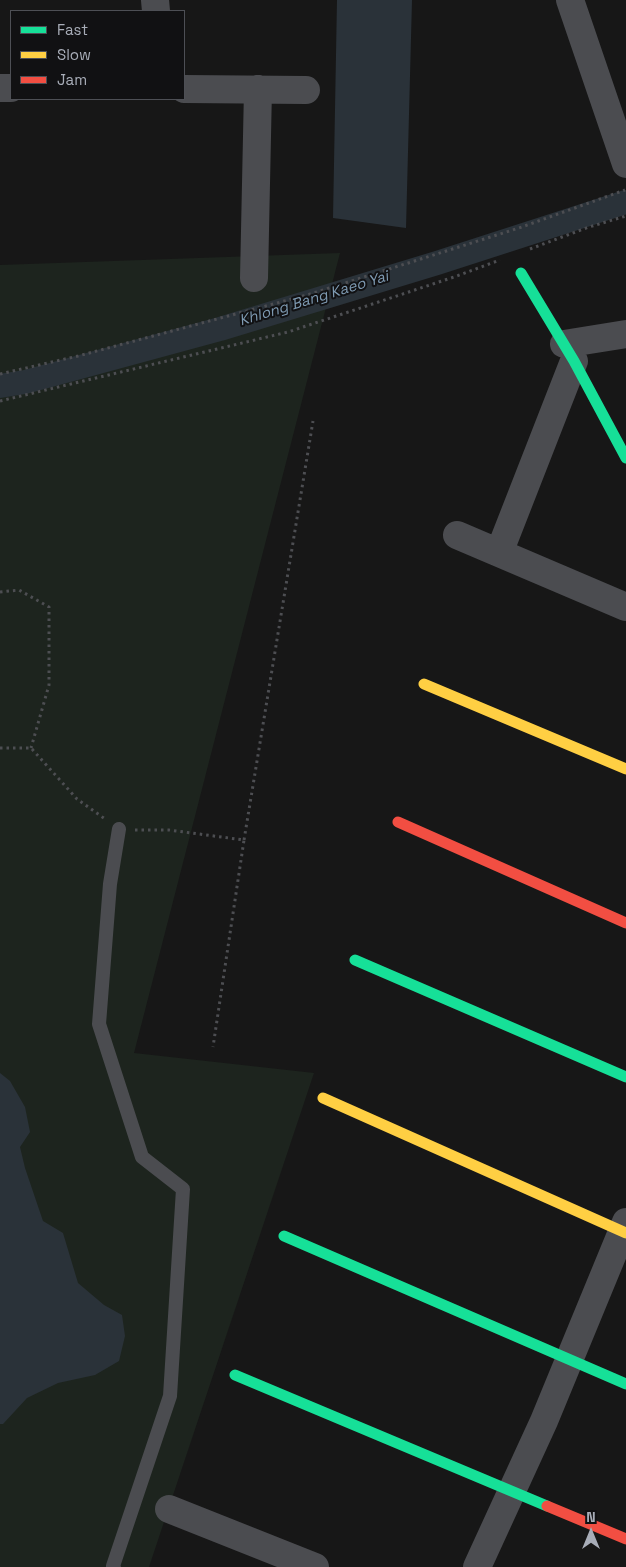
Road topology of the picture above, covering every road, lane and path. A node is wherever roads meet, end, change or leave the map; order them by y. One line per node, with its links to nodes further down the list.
1 (570, 0): 5 (street)
2 (185, 89): 3 (street)
3 (258, 89): 4 (street); 11 (street)
4 (306, 90)
5 (626, 164)
6 (626, 189): 14 (path)
7 (626, 216): 8 (path)
8 (526, 250)
9 (508, 257): 15 (path)
10 (521, 273): 13 (street)
11 (254, 278)
12 (626, 334): 13 (street)
13 (569, 353): 17 (street); 19 (street)
14 (0, 374)
15 (0, 402)
16 (313, 421): 28 (path)
17 (626, 458)
18 (457, 535): 19 (street)
19 (499, 553): 21 (street)
20 (0, 592): 24 (path)
21 (626, 607)
22 (424, 684): 25 (street)
23 (0, 748): 24 (path)
24 (31, 748): 27 (path)
25 (626, 769)
26 (398, 822): 29 (street)
27 (119, 829): 28 (path); 42 (lane)
28 (244, 840): 31 (path)
29 (626, 923)
30 (355, 960): 32 (street)
31 (213, 1047)
32 (626, 1077)
33 (323, 1098): 34 (street)
34 (625, 1229): 36 (street)
35 (284, 1236): 36 (street)
36 (569, 1359): 38 (street); 39 (street)
37 (235, 1375): 39 (street)
38 (626, 1384)
39 (512, 1491): 41 (street); 44 (street)
40 (169, 1509): 43 (street)
41 (626, 1539)
42 (114, 1567)
43 (315, 1567)
44 (477, 1567)

